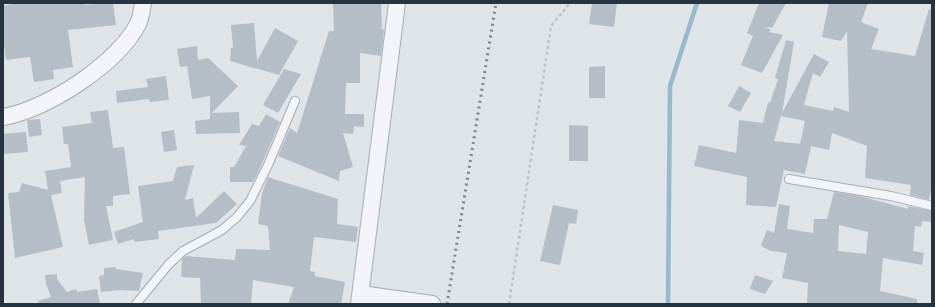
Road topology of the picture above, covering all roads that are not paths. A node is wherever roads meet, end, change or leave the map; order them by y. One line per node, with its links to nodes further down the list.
1 (143, 3): 4 (street)
2 (397, 3): 7 (street)
3 (294, 101): 8 (lane)
4 (3, 117)
5 (789, 179): 6 (lane)
6 (932, 206)
7 (360, 299): 9 (street)
8 (136, 304)
9 (432, 304)

